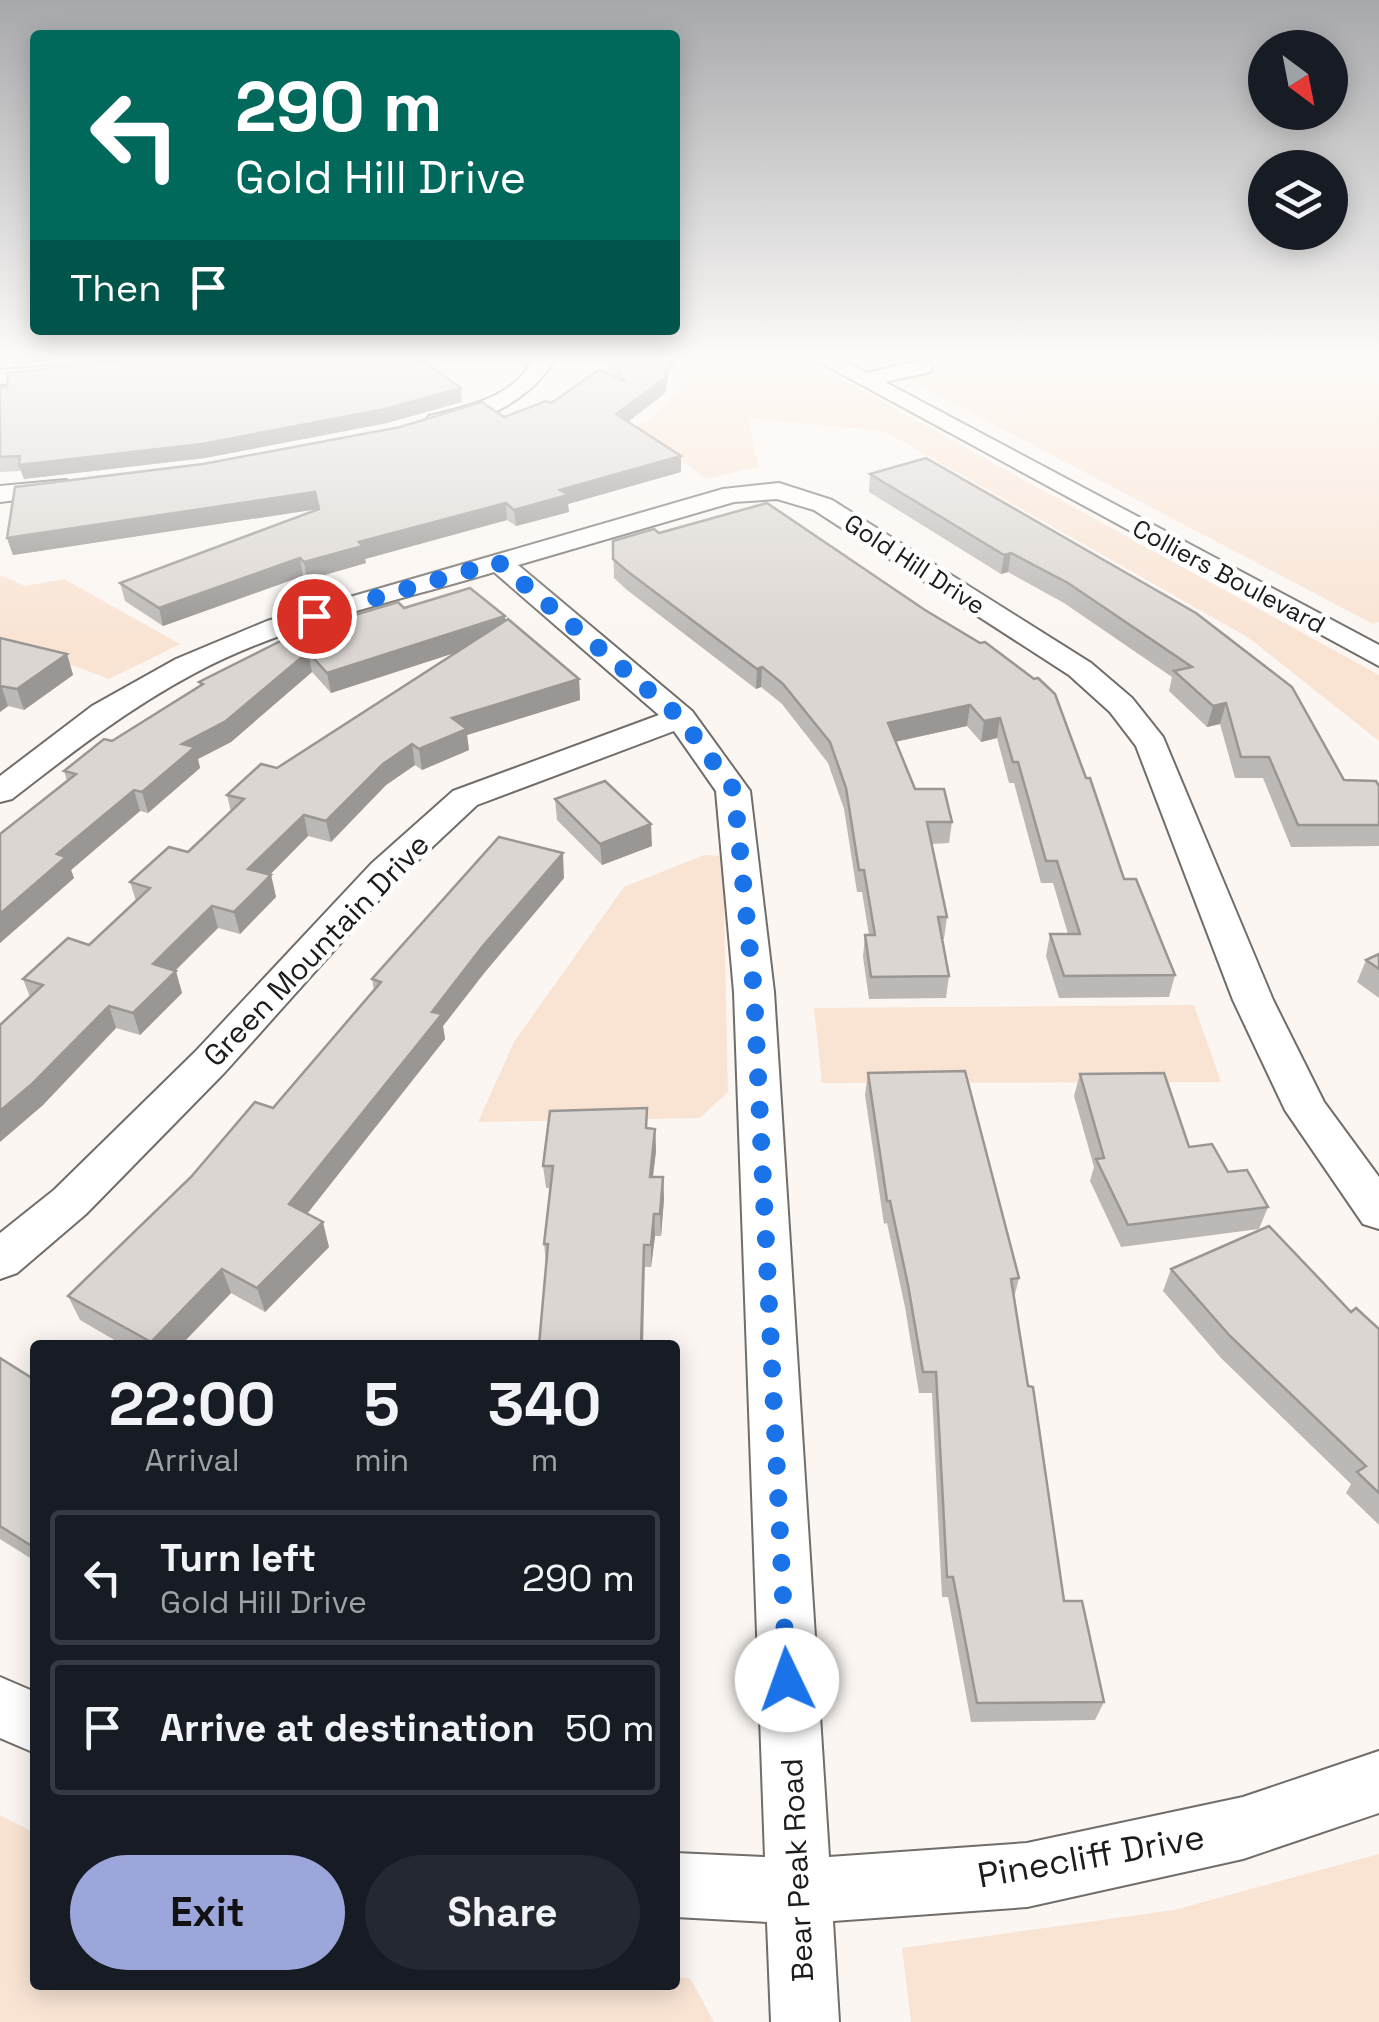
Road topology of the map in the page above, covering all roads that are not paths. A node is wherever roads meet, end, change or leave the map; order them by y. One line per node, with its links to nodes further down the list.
1 (993, 448): 5 (street, Colliers Boulevard)
2 (98, 484): 3 (street)
3 (0, 494)
4 (498, 562): 6 (street, Bear Peak Road); 7 (street, Gold Hill Drive); 8 (street, Gold Hill Drive)
5 (1379, 657)
6 (681, 718): 10 (street, Green Mountain Drive); 15 (street, Bear Peak Road)
7 (0, 792)
8 (1364, 1172): 9 (street, Gold Hill Drive)
9 (1379, 1211)
10 (0, 1260)
11 (0, 1707): 12 (street)
12 (30, 1721)
13 (1379, 1782): 15 (street, Pinecliff Drive)
14 (680, 1885): 15 (street, Pinecliff Drive)
15 (799, 1891): 16 (street, Bear Peak Road)
16 (806, 2022)

